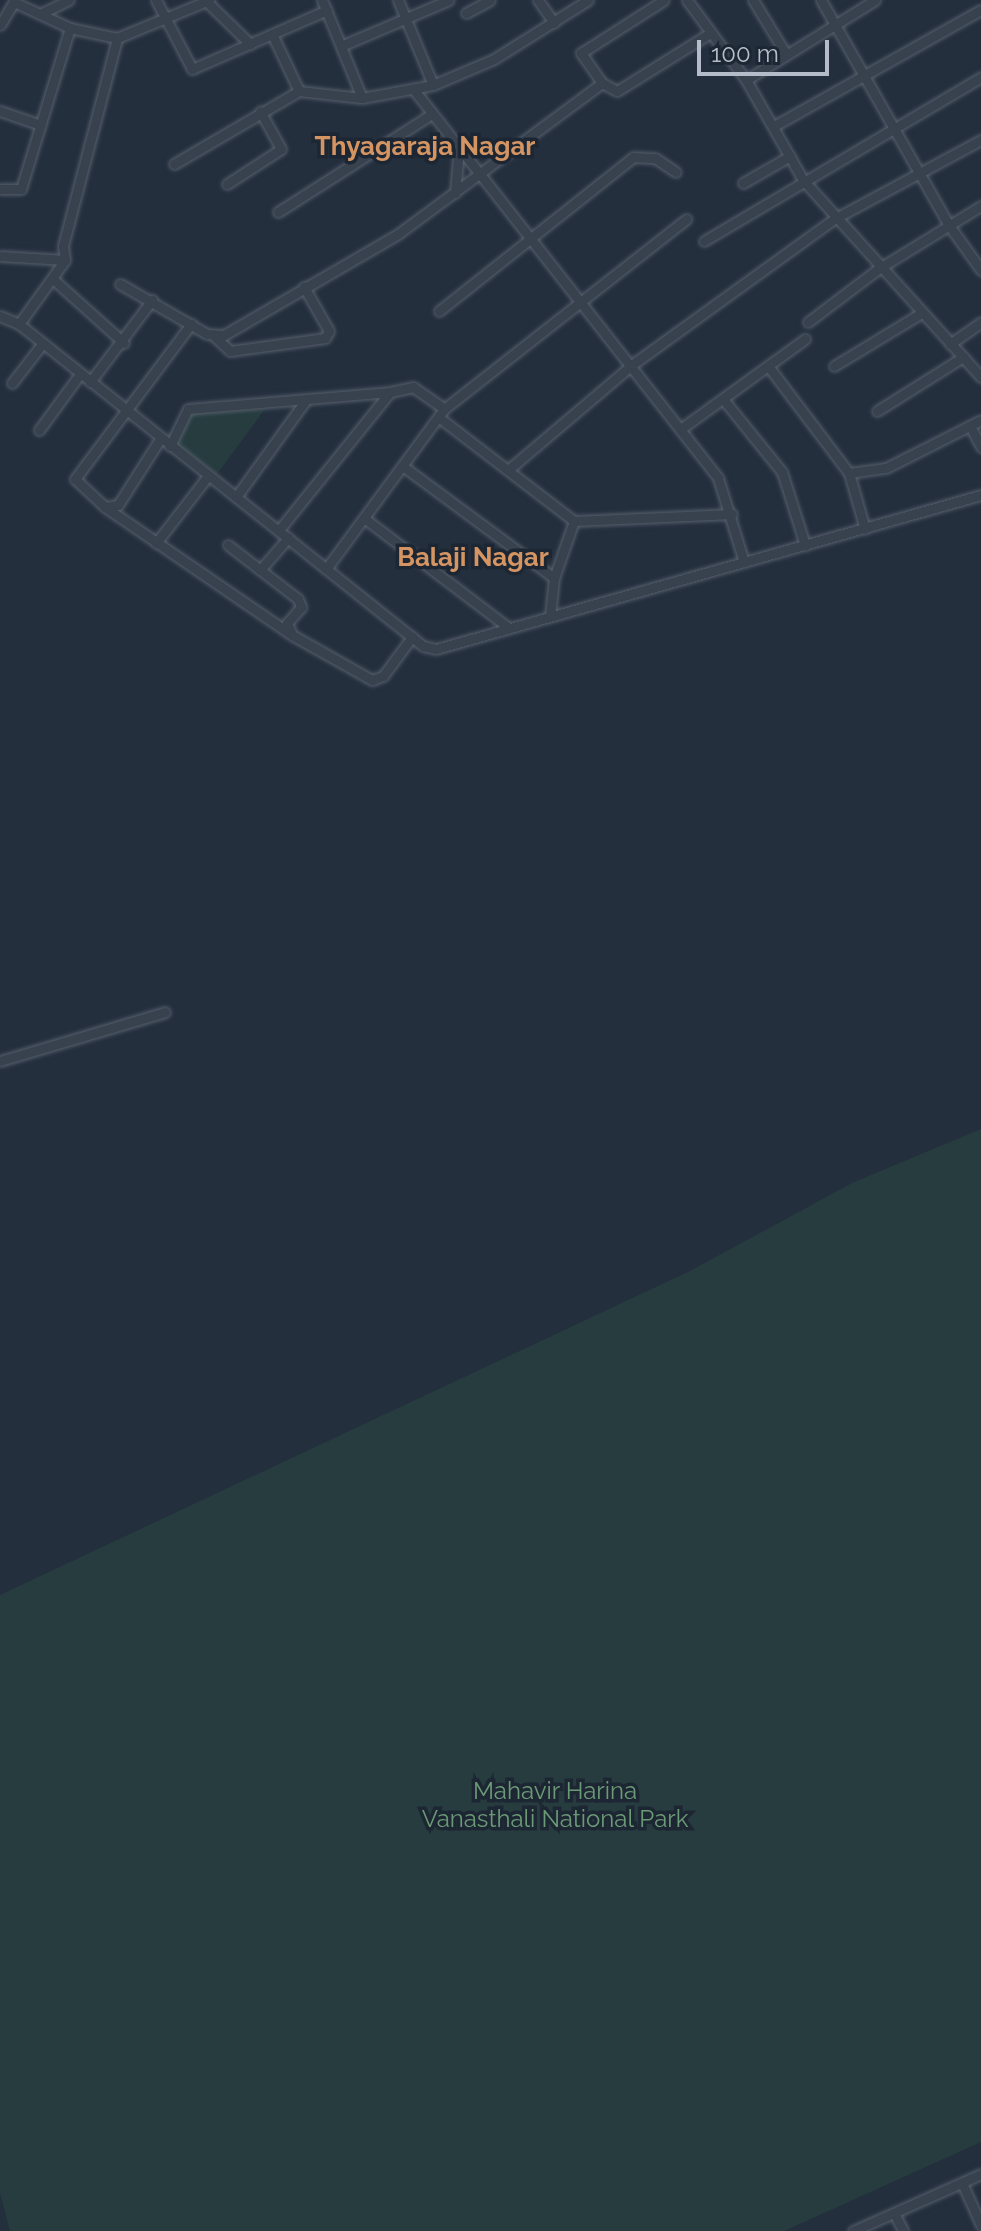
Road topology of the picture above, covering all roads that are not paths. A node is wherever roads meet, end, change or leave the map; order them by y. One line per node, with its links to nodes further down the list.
1 (69, 0): 18 (street)
2 (156, 0): 19 (street)
3 (207, 0): 19 (street); 28 (street)
4 (322, 0): 15 (street)
5 (398, 0): 20 (street)
6 (449, 0): 20 (street)
7 (490, 0): 17 (street)
8 (538, 0): 21 (street)
9 (588, 0): 21 (street)
10 (664, 0): 34 (street)
11 (687, 0): 25 (street)
12 (753, 0): 30 (street)
13 (821, 0): 22 (street)
14 (875, 0): 22 (street)
15 (327, 10): 26 (street); 29 (street)
16 (981, 10): 31 (street)
17 (466, 13)
18 (40, 14): 23 (street); 24 (street)
19 (164, 17): 27 (street); 28 (street)
20 (405, 17): 29 (street); 35 (street)
21 (554, 23): 35 (street)
22 (835, 23): 30 (street); 31 (street)
23 (0, 25)
24 (70, 28): 27 (street); 42 (street)
25 (710, 33): 33 (street); 34 (street)
26 (272, 34): 28 (street); 37 (street)
27 (117, 38): 65 (street)
28 (250, 44)
29 (341, 46): 38 (street)
30 (786, 54): 33 (street)
31 (865, 75): 43 (street); 44 (street)
32 (981, 77): 44 (street)
33 (746, 80): 43 (street)
34 (602, 83): 51 (street)
35 (433, 85): 36 (street)
36 (414, 90): 38 (street); 41 (street)
37 (299, 91): 38 (street); 40 (street)
38 (362, 98)
39 (0, 111): 42 (street)
40 (260, 111): 48 (street); 54 (street)
41 (432, 114): 46 (street); 58 (street)
42 (41, 125): 55 (street)
43 (774, 126): 47 (street)
44 (894, 128): 50 (street); 52 (street)
45 (981, 140): 50 (street)
46 (459, 148): 51 (street); 56 (street)
47 (790, 156): 52 (street); 53 (street)
48 (174, 164)
49 (676, 172): 62 (street)
50 (920, 174): 60 (street); 61 (street)
51 (479, 175): 56 (street); 62 (street)
52 (803, 180): 60 (street); 63 (street)
53 (743, 183)
54 (227, 184)
55 (0, 189)
56 (455, 193): 70 (street)
57 (981, 206): 61 (street)
58 (278, 212)
59 (686, 219): 72 (street)
60 (834, 219): 66 (street); 86 (street)
61 (948, 224): 66 (street); 67 (street)
62 (531, 240): 72 (street); 73 (street)
63 (704, 241)
64 (0, 256): 65 (street)
65 (65, 260): 68 (street)
66 (878, 269): 74 (street); 76 (street)
67 (981, 270)
68 (54, 280): 78 (street); 82 (street)
69 (120, 284): 71 (street)
70 (304, 287): 80 (street); 80 (street)
71 (152, 300): 79 (street); 82 (street)
72 (582, 302): 86 (street); 98 (street)
73 (439, 311)
74 (920, 314): 84 (street); 88 (street)
75 (0, 316): 78 (street)
76 (808, 322)
77 (981, 322): 84 (street)
78 (19, 324): 83 (street)
79 (191, 324): 80 (street); 96 (street)
80 (214, 336)
81 (805, 339): 87 (street)
82 (124, 343): 91 (street)
83 (42, 344): 89 (street); 92 (street)
84 (950, 344): 85 (street)
85 (963, 357): 90 (street); 97 (street)
86 (633, 364): 101 (street); 107 (street)
87 (768, 366): 94 (street); 108 (street)
88 (834, 366)
89 (80, 374): 91 (street); 102 (street)
90 (981, 377)
91 (90, 382): 96 (street)
92 (12, 383)
93 (390, 392): 95 (street); 98 (street); 117 (street)
94 (723, 399): 101 (street); 121 (street)
95 (306, 400): 104 (street); 111 (street)
96 (125, 410): 103 (street); 112 (street)
97 (877, 411)
98 (443, 414): 106 (street); 107 (street)
99 (981, 420): 100 (street)
100 (970, 426): 105 (street); 108 (street)
101 (682, 428): 113 (street)
102 (39, 430)
103 (160, 439): 104 (street); 112 (street)
104 (170, 446): 109 (street)
105 (981, 447)
106 (404, 467): 114 (street); 125 (street)
107 (508, 470): 115 (street)
108 (849, 473): 116 (street)
109 (208, 476): 111 (street); 119 (street)
110 (981, 495): 116 (street)
111 (236, 497): 117 (street)
112 (105, 507): 119 (street)
113 (732, 514): 115 (street); 122 (street)
114 (364, 518): 123 (street); 127 (street)
115 (574, 521): 125 (street)
116 (865, 529): 121 (street)
117 (279, 530): 118 (street)
118 (288, 538): 123 (street); 124 (street)
119 (156, 543): 128 (street)
120 (228, 545): 124 (street)
121 (805, 545): 122 (street)
122 (744, 562): 126 (street)
123 (326, 569): 129 (street)
124 (260, 570): 128 (street)
125 (554, 578): 126 (street)
126 (550, 615): 127 (street)
127 (509, 628): 129 (street)
128 (292, 635): 129 (street)
129 (412, 637)
130 (165, 1012): 131 (street)
131 (0, 1061)
132 (981, 2174): 133 (street)
133 (962, 2183): 134 (street); 135 (street)
134 (894, 2213): 136 (street); 137 (street)
135 (981, 2225)
136 (853, 2231)
137 (903, 2231)

